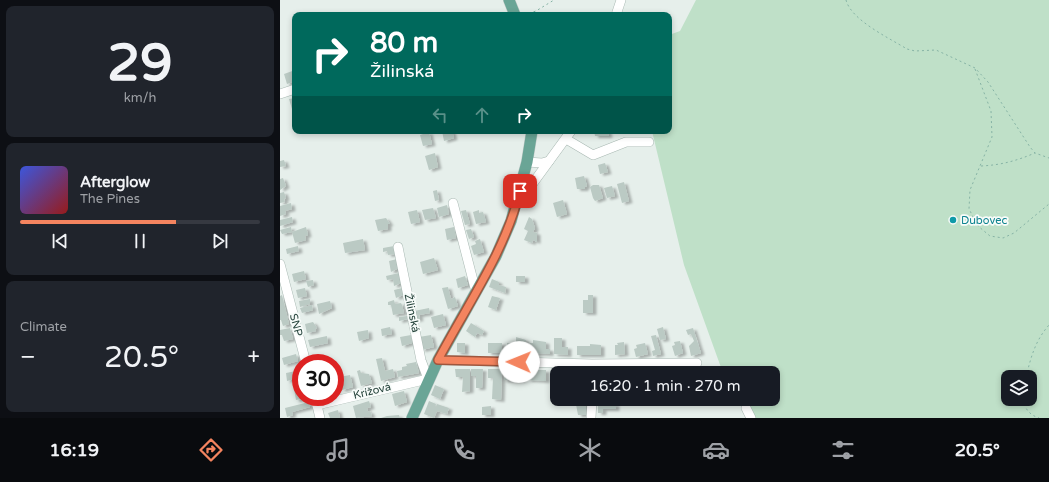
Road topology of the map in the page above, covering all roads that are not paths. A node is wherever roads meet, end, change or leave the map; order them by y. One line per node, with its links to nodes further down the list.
1 (509, 0): 3 (main road)
2 (621, 0): 4 (street)
3 (513, 12)
4 (617, 12)
5 (292, 90): 6 (street)
6 (280, 94)
7 (532, 134): 11 (main road)
8 (569, 135): 9 (street); 10 (street)
9 (649, 142)
10 (549, 161): 11 (street); 13 (street)
11 (528, 162): 13 (main road)
12 (453, 203): 16 (street)
13 (517, 205): 16 (main road)
14 (398, 247): 22 (street, Žilinská)
15 (280, 264): 17 (street, SNP)
16 (476, 292): 18 (main road)
17 (304, 354)
18 (438, 360): 20 (street); 22 (main road)
19 (697, 363): 21 (street)
20 (554, 366)
21 (634, 366)
22 (428, 379): 23 (street, Krížová); 28 (main road)
23 (344, 396)
24 (317, 406): 27 (street)
25 (592, 406): 29 (street)
26 (746, 408): 30 (street)
27 (320, 418)
28 (412, 418)
29 (592, 418)
30 (751, 418)

